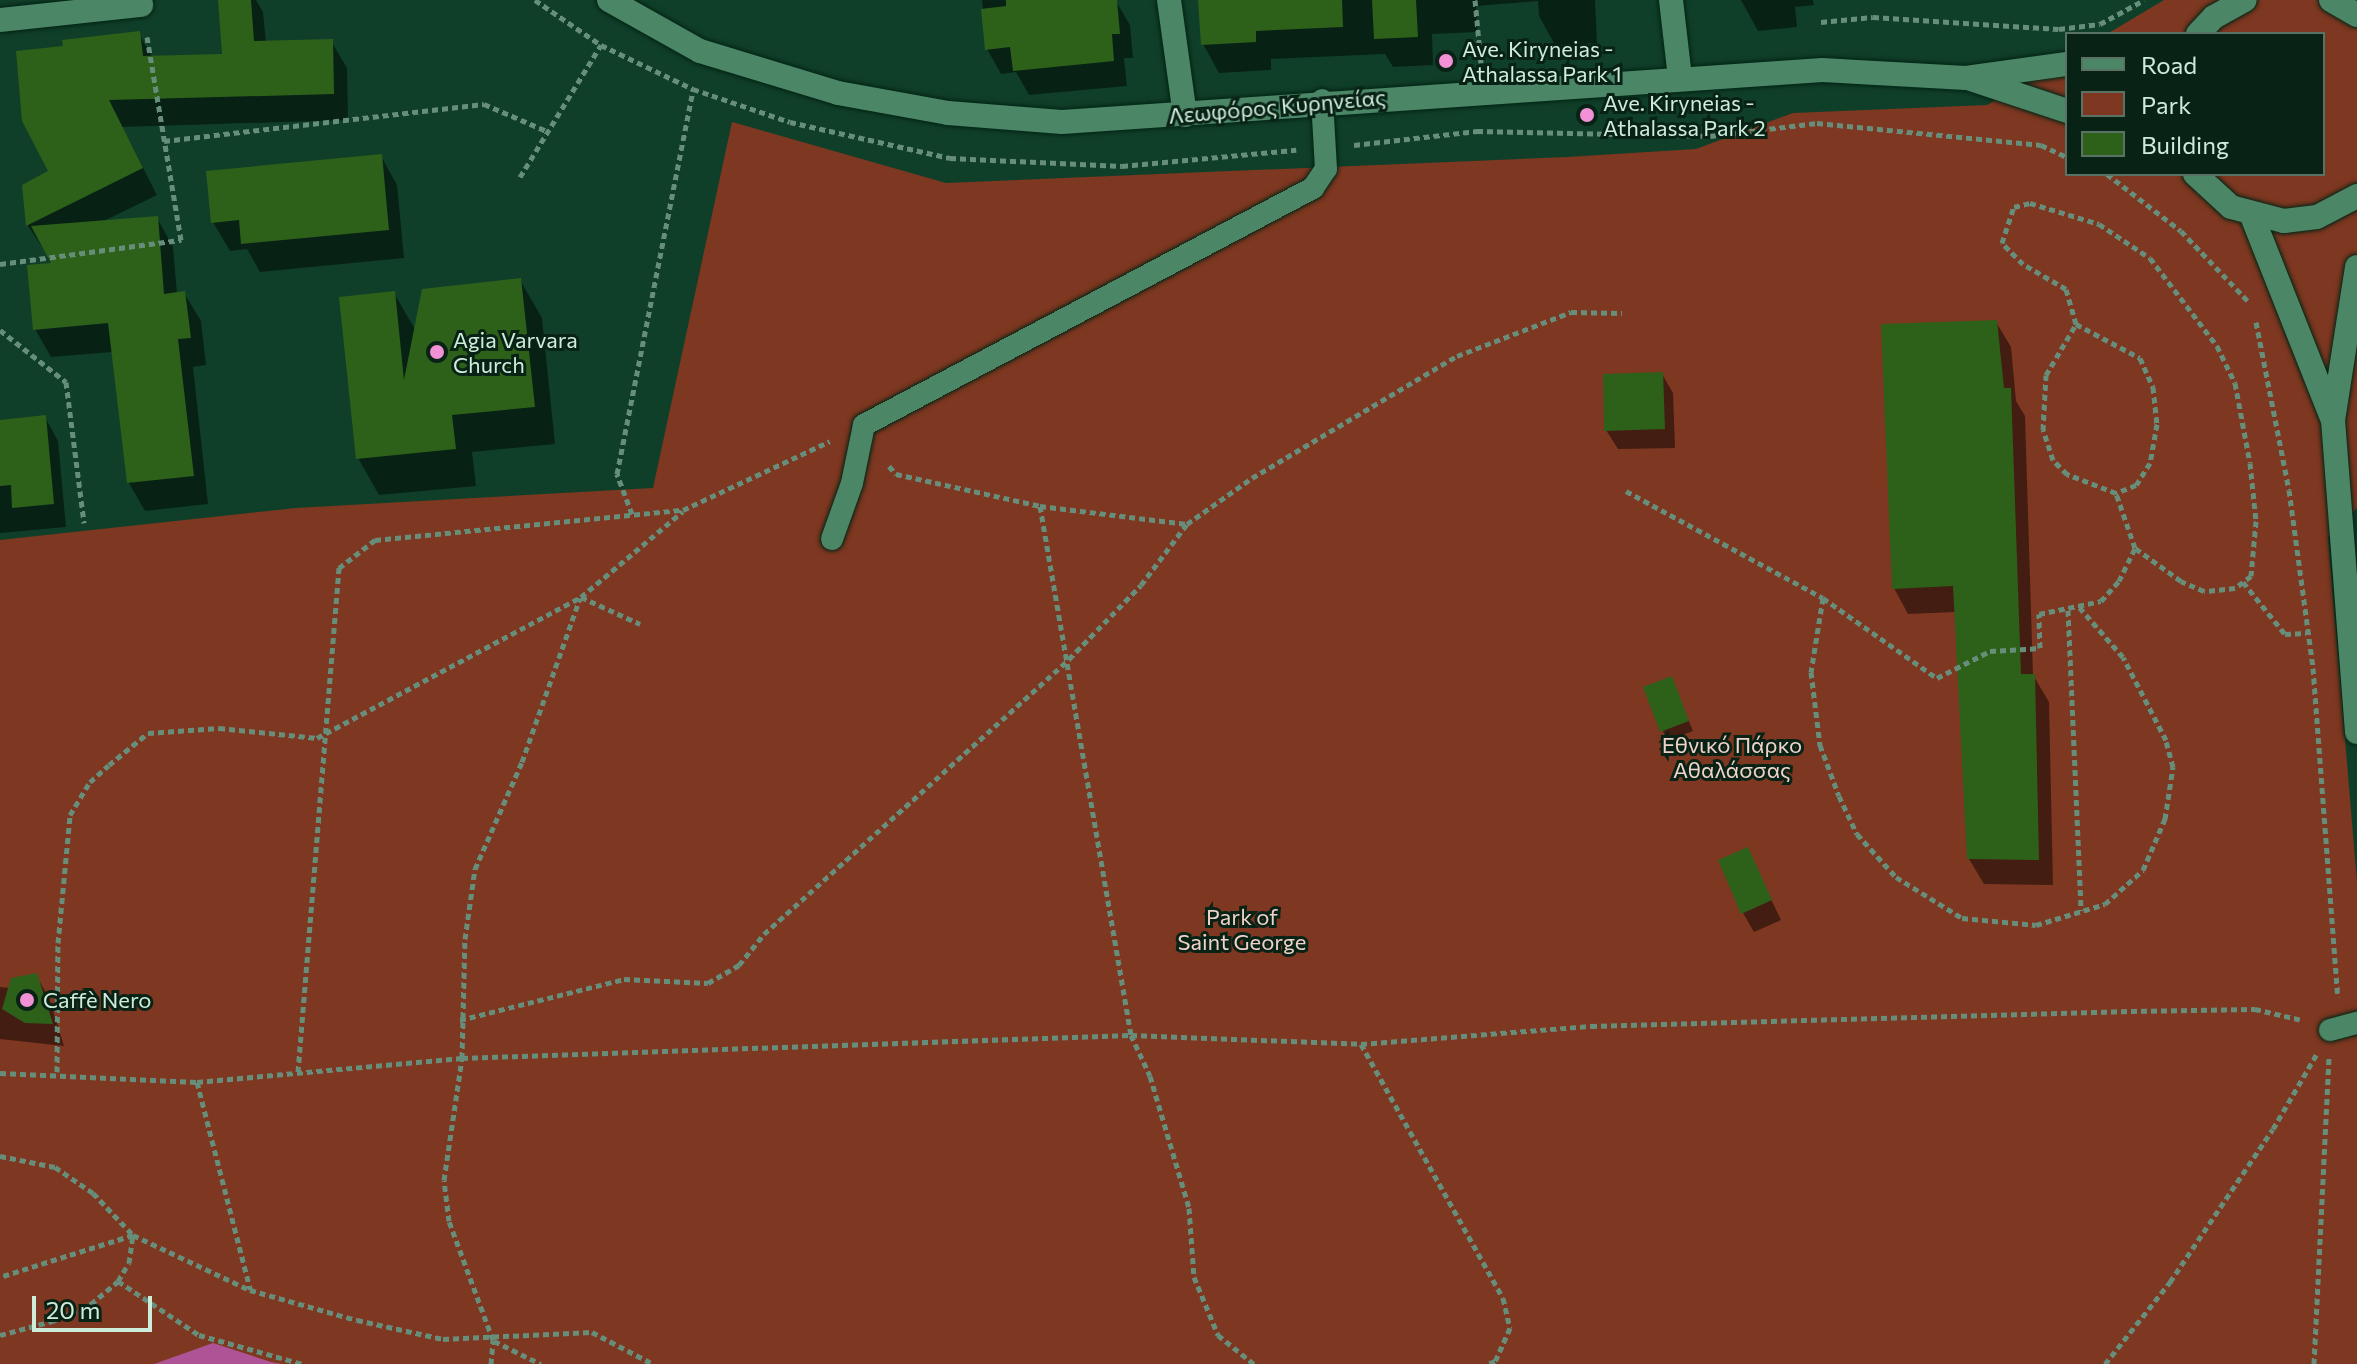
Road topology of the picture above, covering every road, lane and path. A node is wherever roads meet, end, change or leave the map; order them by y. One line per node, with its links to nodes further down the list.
1 (609, 0): 12 (main road, Λεωφόρος Κυρηνείας)
2 (1169, 0): 19 (main road)
3 (1475, 0): 16 (path)
4 (1671, 0): 14 (main road)
5 (2144, 0): 9 (path)
6 (2245, 0): 10 (main road)
7 (141, 5): 8 (main road); 21 (path)
8 (0, 20)
9 (1821, 22)
10 (2205, 23)
11 (601, 45): 20 (path)
12 (700, 51): 19 (main road, Λεωφόρος Κυρηνείας); 38 (path)
13 (2065, 64): 15 (main road, Λεωφόρος Κυρηνείας)
14 (1680, 78): 15 (main road, Λεωφόρος Κυρηνείας); 16 (main road, Λεωφόρος Κυρηνείας)
15 (1966, 78): 18 (main road, Λεωφόρος Κυρηνείας)
16 (1484, 90): 17 (main road, Λεωφόρος Κυρηνείας)
17 (1322, 100): 19 (main road, Λεωφόρος Κυρηνείας); 33 (lane)
18 (2065, 110)
19 (1185, 115)
20 (549, 132): 21 (path); 24 (path)
21 (164, 141): 27 (path)
22 (2110, 176): 49 (path)
23 (2195, 176): 26 (main road)
24 (520, 177)
25 (2357, 196): 26 (main road)
26 (2252, 216): 32 (main road)
27 (0, 264)
28 (2357, 267): 32 (main road)
29 (1622, 313): 40 (path)
30 (2076, 324): 35 (path); 35 (path); 43 (path)
31 (0, 330): 39 (path)
32 (2333, 420): 51 (main road)
33 (864, 425): 36 (path); 37 (path); 41 (lane)
34 (1626, 491): 45 (path)
35 (2116, 493): 42 (path)
36 (1040, 506): 40 (path); 50 (path)
37 (683, 510): 38 (path); 44 (path)
38 (632, 514): 52 (path)
39 (84, 523)
40 (1187, 524): 50 (path)
41 (832, 539)
42 (2135, 548): 43 (path); 46 (path)
43 (2243, 582): 49 (path)
44 (581, 597): 48 (path); 52 (path); 55 (path)
45 (1823, 598): 47 (path); 54 (path)
46 (2079, 607): 47 (path); 54 (path)
47 (2068, 610): 54 (path)
48 (640, 624)
49 (2306, 633): 57 (path)
50 (1069, 659): 55 (path); 58 (path)
51 (2354, 693): 53 (main road)
52 (327, 731): 61 (path); 62 (path)
53 (2357, 732)
54 (2081, 911)
55 (460, 1020): 60 (path)
56 (2357, 1023): 57 (lane)
57 (2330, 1030): 59 (path); 78 (path); 79 (path)
58 (1131, 1035): 59 (path); 60 (path); 76 (path)
59 (1361, 1044): 77 (path)
60 (462, 1058): 62 (path); 71 (path)
61 (57, 1072): 63 (path); 64 (path)
62 (298, 1072): 64 (path)
63 (0, 1073)
64 (197, 1082): 69 (path)
65 (0, 1156): 66 (path)
66 (133, 1235): 67 (path); 68 (path); 69 (path)
67 (0, 1277)
68 (118, 1281): 70 (path); 72 (path)
69 (250, 1290): 71 (path)
70 (0, 1335)
71 (493, 1340): 73 (path); 74 (path); 75 (path)
72 (303, 1364)
73 (491, 1364)
74 (541, 1364)
75 (653, 1364)
76 (1254, 1364)
77 (1488, 1364)
78 (2105, 1364)
79 (2314, 1364)

